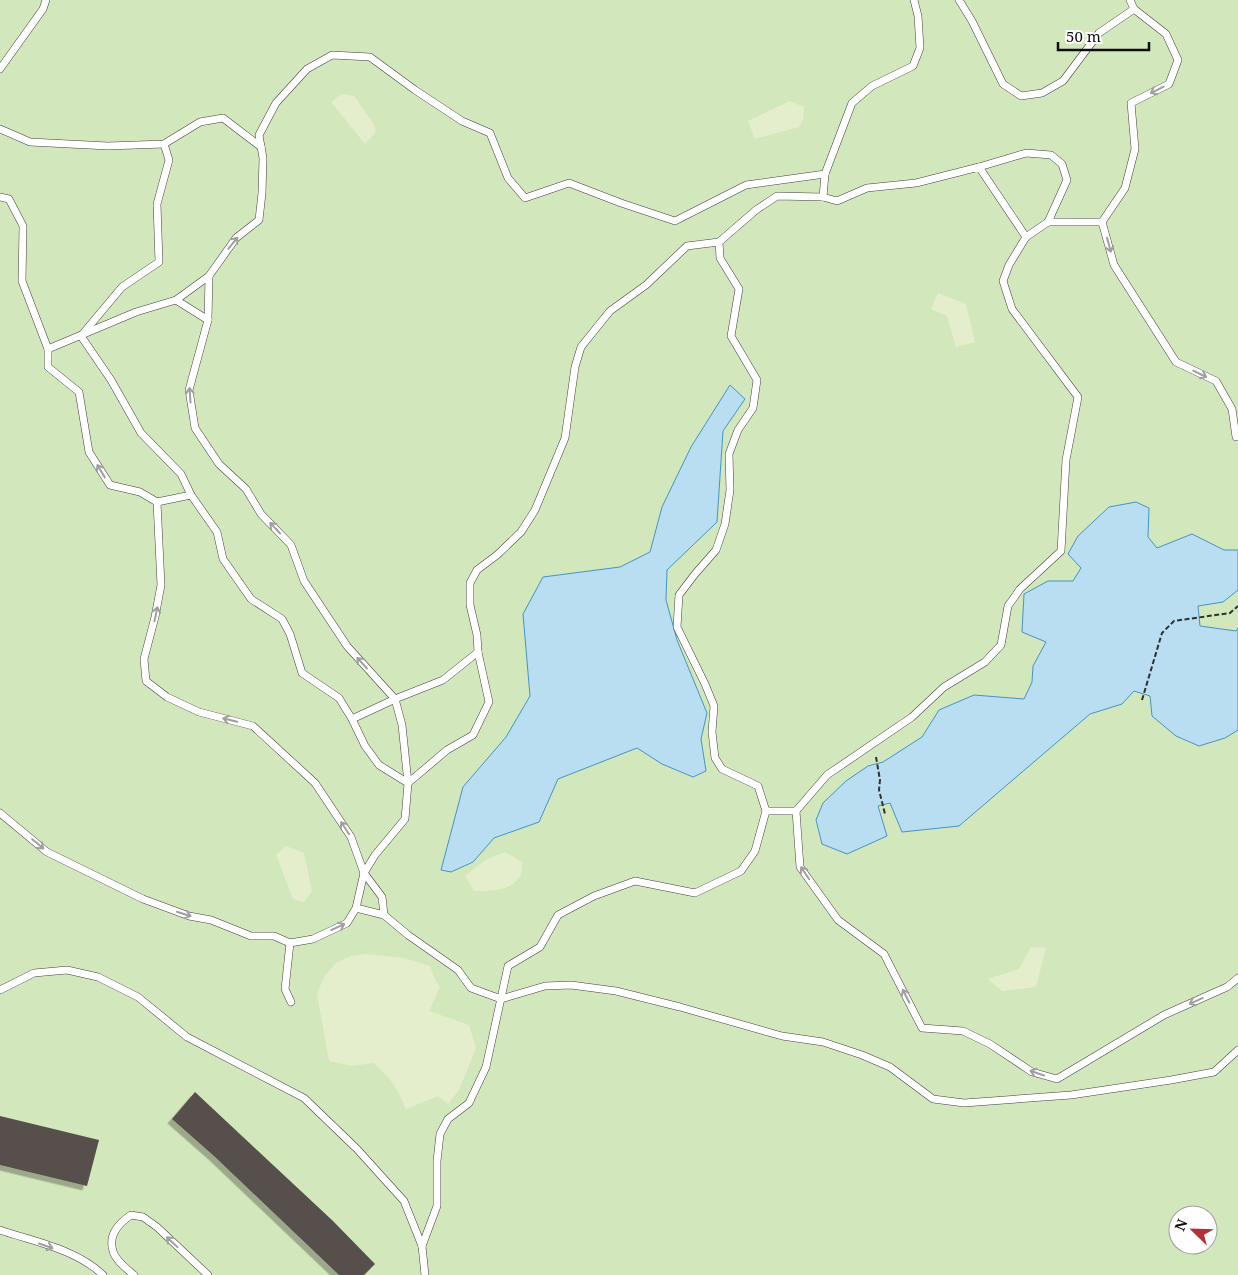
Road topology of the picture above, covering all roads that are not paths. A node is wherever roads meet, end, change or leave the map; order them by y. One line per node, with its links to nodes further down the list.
1 (46, 0): 6 (lane)
2 (914, 0): 11 (lane)
3 (959, 0): 5 (lane)
4 (1130, 0): 5 (lane)
5 (1134, 9): 15 (lane, one-way to 15)
6 (0, 69)
7 (0, 129): 8 (lane)
8 (164, 144): 9 (lane); 21 (lane)
9 (261, 147): 11 (lane); 18 (lane, one-way to 9)
10 (979, 167): 13 (lane); 14 (lane); 16 (lane)
11 (825, 174): 13 (lane)
12 (0, 197): 22 (lane)
13 (823, 198): 17 (lane)
14 (1048, 222): 15 (lane); 16 (lane)
15 (1102, 222): 23 (lane, one-way to 23)
16 (1026, 236): 31 (lane)
17 (719, 242): 26 (lane); 30 (lane)
18 (209, 276): 19 (lane); 20 (lane)
19 (176, 300): 20 (lane); 21 (lane)
20 (208, 320): 27 (lane, one-way to 20)
21 (81, 336): 22 (lane); 24 (lane)
22 (48, 349): 25 (lane, one-way to 22)
23 (1238, 437)
24 (191, 495): 25 (lane); 28 (lane)
25 (157, 502): 33 (lane, one-way to 25)
26 (478, 652): 27 (lane); 29 (lane)
27 (395, 699): 28 (lane); 29 (lane)
28 (352, 719): 29 (lane)
29 (408, 783): 33 (lane)
30 (766, 811): 31 (lane); 39 (lane)
31 (796, 811): 37 (lane, one-way to 31)
32 (0, 813): 36 (lane, one-way to 36)
33 (364, 873): 34 (lane); 35 (lane)
34 (356, 908): 35 (lane); 36 (lane, one-way to 34)
35 (384, 916): 39 (lane)
36 (290, 944): 40 (lane)
37 (1238, 978)
38 (0, 990): 43 (lane)
39 (501, 999): 41 (lane); 43 (lane)
40 (291, 1002)
41 (1238, 1050)
42 (0, 1230): 44 (lane, one-way to 44)
43 (422, 1246): 47 (lane)
44 (103, 1275)
45 (134, 1275): 46 (lane, one-way to 45)
46 (208, 1275)
47 (425, 1275)

